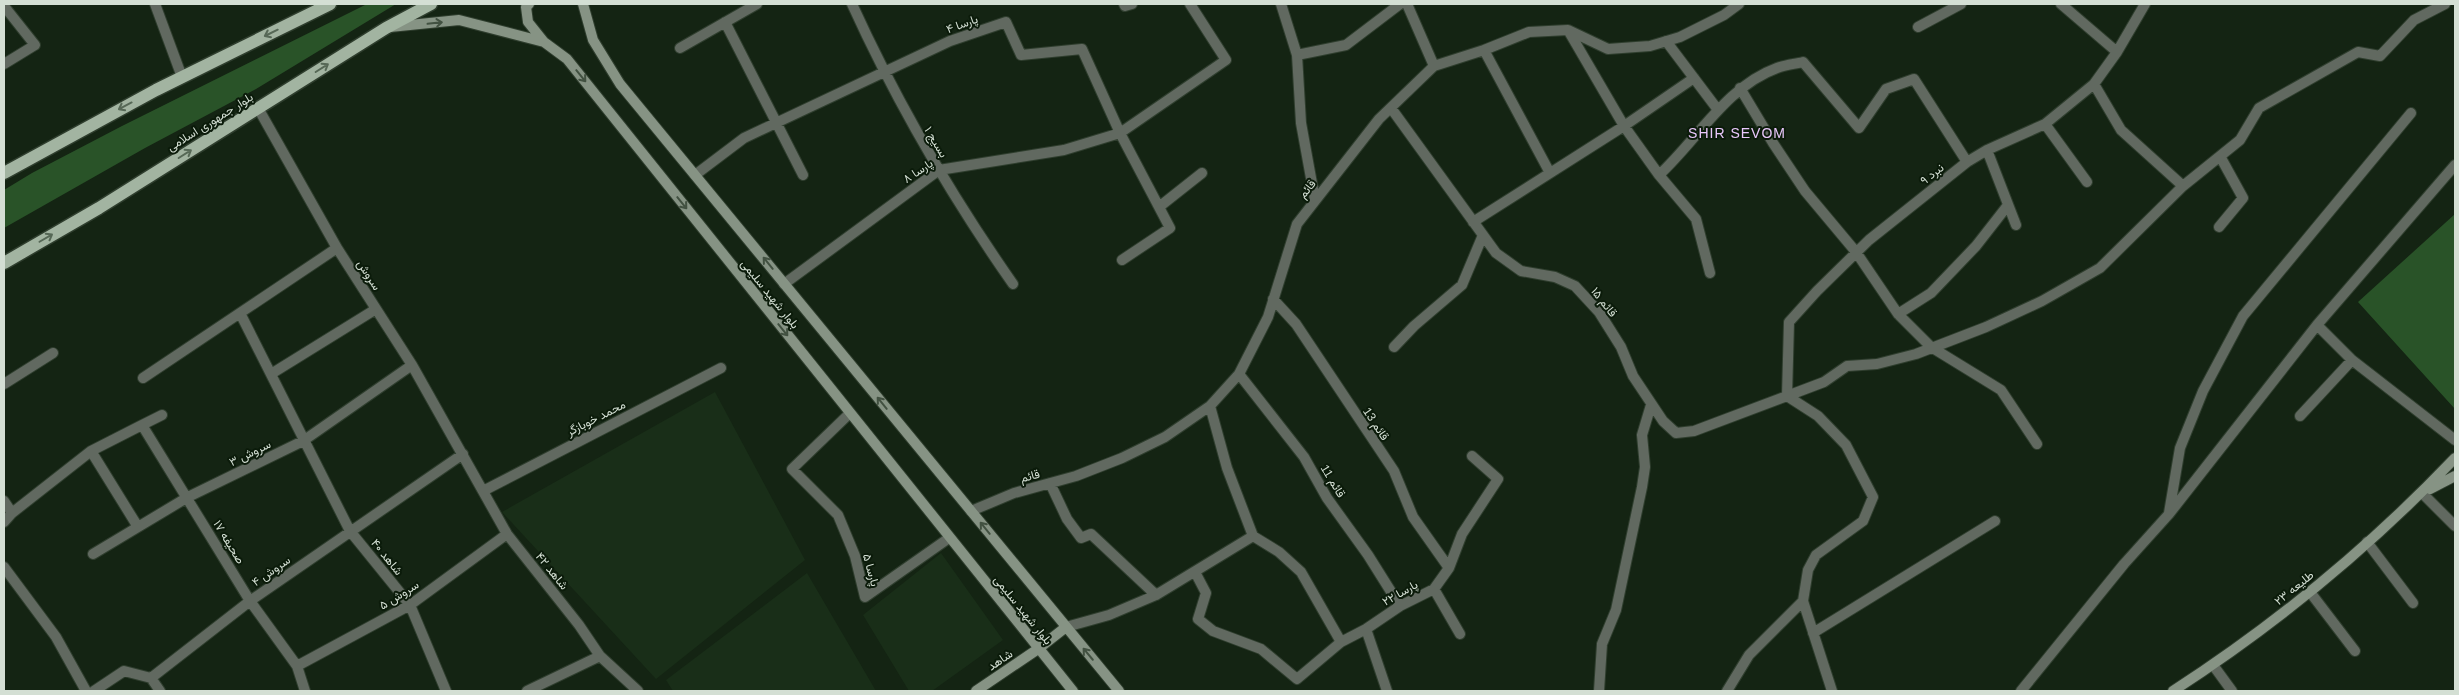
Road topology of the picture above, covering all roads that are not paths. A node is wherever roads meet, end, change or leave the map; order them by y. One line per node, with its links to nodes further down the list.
1 (155, 4): 35 (street)
2 (431, 4): 23 (main road, بلوار جمهوری اسلامی)
3 (529, 4): 27 (main road)
4 (583, 4): 25 (main road)
5 (591, 4): 25 (main road)
6 (757, 4): 21 (street)
7 (852, 4): 34 (street, بسیج ۱)
8 (1124, 4): 9 (street)
9 (1132, 4)
10 (1190, 4): 46 (street, پارسا ۸)
11 (1282, 4): 31 (street)
12 (1400, 4): 31 (street)
13 (1407, 4): 33 (street)
14 (1739, 4): 26 (street, قائم)
15 (1961, 4): 22 (street)
16 (2061, 4): 30 (street)
17 (2145, 4): 30 (street, نبرد ۹)
18 (2445, 4): 48 (street)
19 (322, 5): 35 (main road, one-way to 35)
20 (4, 6): 32 (street)
21 (725, 22): 28 (street); 43 (street)
22 (1918, 27)
23 (386, 28): 27 (main road, بلوار شهید سلیمی, one-way to 27); 39 (main road, بلوار جمهوری اسلامی, one-way to 23)
24 (1568, 30): 26 (street, قائم); 29 (street, قائم); 45 (street)
25 (593, 40): 55 (main road, بلوار شهید سلیمی)
26 (1666, 41): 36 (street)
27 (544, 42): 92 (main road, بلوار شهید سلیمی, one-way to 92)
28 (680, 48)
29 (1484, 50): 33 (street, قائم); 54 (street)
30 (2117, 52): 37 (street, نبرد ۹)
31 (1297, 55): 60 (street)
32 (4, 64)
33 (1434, 66): 40 (street, قائم)
34 (883, 72): 43 (street, پارسا ۴); 46 (street, پارسا ۴); 51 (street, بسیج ۱)
35 (182, 76): 52 (main road, one-way to 52)
36 (1694, 78): 41 (street); 45 (street)
37 (2094, 84): 44 (street, نبرد ۹); 59 (street)
38 (1740, 88): 41 (street); 49 (street); 68 (street)
39 (258, 108): 67 (street, سروش); 70 (main road, بلوار جمهوری اسلامی, one-way to 39)
40 (1391, 108): 60 (street, قائم); 63 (street, قائم ۱۵)
41 (1718, 110): 57 (street)
42 (2411, 113): 111 (street)
43 (776, 123): 55 (street, پارسا ۴); 56 (street)
44 (2044, 124): 47 (street, نبرد ۹); 58 (street)
45 (1624, 126): 54 (street); 57 (street)
46 (1120, 133): 51 (street, پارسا ۸); 62 (street, پارسا ۴)
47 (1987, 150): 49 (street, نبرد ۹); 61 (street)
48 (2220, 158): 59 (street); 65 (street)
49 (1967, 162): 68 (street, نبرد ۹)
50 (2455, 165): 78 (street)
51 (938, 170): 72 (street, پارسا ۸); 73 (street, بسیج ۱)
52 (4, 172)
53 (1202, 173): 62 (street)
54 (1550, 173): 63 (street)
55 (695, 175): 72 (main road, بلوار شهید سلیمی, one-way to 55)
56 (803, 175)
57 (1659, 175): 71 (street)
58 (2087, 182)
59 (2183, 186): 80 (street)
60 (1315, 200): 74 (street, قائم)
61 (2008, 205): 64 (street); 77 (street)
62 (1159, 207): 69 (street, پارسا ۴)
63 (1473, 222): 66 (street, قائم ۱۵)
64 (2016, 225)
65 (2219, 227)
66 (1483, 235): 79 (street); 90 (street, قائم ۱۵)
67 (337, 248): 75 (street, سروش); 76 (street)
68 (1856, 252): 77 (street); 89 (street, نبرد ۹)
69 (1122, 260)
70 (4, 263)
71 (1710, 272)
72 (784, 284): 109 (main road, بلوار شهید سلیمی, one-way to 72)
73 (1013, 284)
74 (1273, 299): 86 (street, قائم); 123 (street, قائم 13)
75 (376, 309): 83 (street, سروش); 85 (street)
76 (240, 313): 85 (street, شاهد ۴۰); 87 (street)
77 (1898, 314): 80 (street)
78 (2317, 325): 82 (street); 111 (street)
79 (1394, 347)
80 (1931, 347): 89 (street); 98 (street)
81 (53, 353): 88 (street)
82 (2352, 360): 94 (street); 96 (street)
83 (412, 365): 97 (street, سروش ۳); 100 (street, سروش)
84 (721, 368): 105 (street, محمد خوبازگر)
85 (271, 374): 97 (street, شاهد ۴۰)
86 (1239, 374): 91 (street, قائم); 132 (street, قائم 11)
87 (143, 378)
88 (4, 384)
89 (1787, 396): 90 (street, قائم ۱۵); 129 (street)
90 (1651, 405): 155 (street)
91 (1210, 406): 104 (street, قائم); 118 (street)
92 (850, 414): 119 (main road, بلوار شهید سلیمی); 119 (street, پارسا ۵)
93 (162, 415): 95 (street)
94 (2300, 416)
95 (142, 425): 99 (street); 107 (street, صحیفه ۱۷)
96 (2455, 440)
97 (303, 441): 107 (street, سروش ۳); 116 (street, شاهد ۴۰)
98 (2037, 444)
99 (91, 451): 110 (street); 115 (street)
100 (463, 454): 105 (street, شاهد ۴۲); 116 (street, سروش ۴)
101 (1472, 456): 123 (street, پارسا ۲۲)
102 (2455, 458): 106 (main road)
103 (2455, 476): 106 (main road)
104 (1050, 483): 109 (street, قائم); 127 (street)
105 (483, 491): 117 (street, شاهد ۴۲)
106 (2422, 493): 114 (street); 120 (main road, طلیعه ۲۳)
107 (188, 497): 115 (street, سروش ۳); 128 (street, صحیفه ۱۷)
108 (4, 501): 110 (street)
109 (971, 511): 133 (main road, بلوار شهید سلیمی, one-way to 109)
110 (12, 513): 113 (street)
111 (2169, 514): 158 (street)
112 (1995, 521): 135 (street)
113 (4, 522)
114 (2455, 526)
115 (138, 527): 121 (street, سروش ۳)
116 (350, 531): 128 (street, سروش ۴); 131 (street, شاهد ۴۰)
117 (507, 534): 131 (street, سروش ۵); 140 (street, شاهد ۴۲)
118 (1253, 536): 124 (street); 137 (street)
119 (949, 538): 138 (main road, بلوار شهید سلیمی)
120 (2367, 542): 126 (main road, طلیعه ۲۳); 130 (street)
121 (94, 554)
122 (4, 567): 144 (street)
123 (1449, 568): 125 (street, پارسا ۲۲)
124 (1195, 572): 127 (street); 137 (street, پارسا ۲۲)
125 (1434, 589): 132 (street, پارسا ۲۲); 136 (street)
126 (2310, 592): 139 (street); 141 (main road, طلیعه ۲۳)
127 (1156, 595): 133 (street)
128 (250, 601): 142 (street, صحیفه ۱۷); 143 (street, سروش ۴)
129 (1803, 602): 135 (street); 156 (street)
130 (2413, 603)
131 (410, 605): 142 (street, سروش ۵); 148 (street, شاهد ۴۰)
132 (1400, 606): 134 (street, پارسا ۲۲)
133 (1066, 627): 138 (main road, شاهد); 153 (main road, بلوار شهید سلیمی, one-way to 133)
134 (1366, 629): 137 (street, پارسا ۲۲); 154 (street)
135 (1813, 633): 157 (street)
136 (1460, 634)
137 (1341, 642)
138 (1038, 649): 151 (main road, شاهد); 152 (main road, بلوار شهید سلیمی)
139 (2355, 651)
140 (600, 656): 149 (street); 150 (street, شاهد ۴۲)
141 (2213, 665): 159 (main road, طلیعه ۲۳); 160 (street)
142 (297, 666): 147 (street, صحیفه ۱۷)
143 (151, 678): 145 (street); 146 (street)
144 (86, 691)
145 (94, 691)
146 (160, 691)
147 (305, 691)
148 (446, 691)
149 (527, 691)
150 (638, 691)
151 (976, 691)
152 (1073, 691)
153 (1119, 691)
154 (1387, 691)
155 (1599, 691)
156 (1727, 691)
157 (1832, 691)
158 (2021, 691)
159 (2173, 691)
160 (2232, 691)

